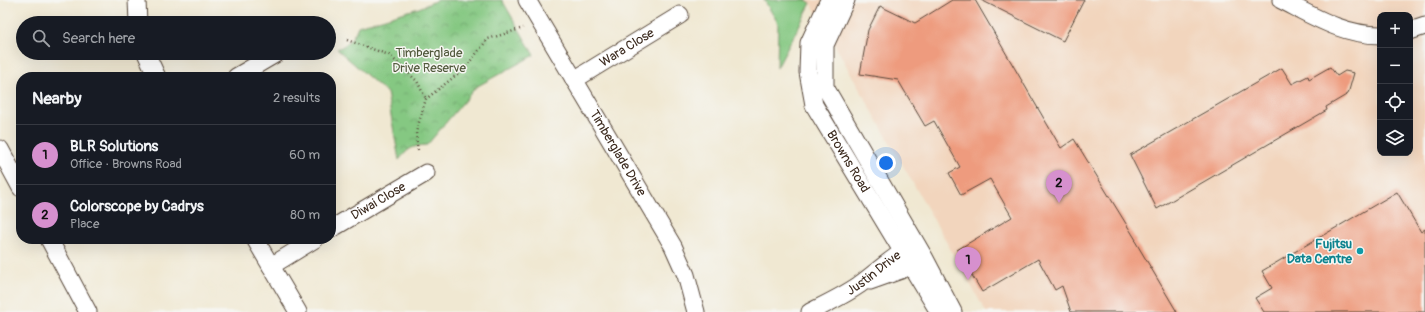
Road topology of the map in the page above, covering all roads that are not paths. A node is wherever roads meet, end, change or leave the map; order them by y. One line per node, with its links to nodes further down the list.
1 (137, 0): 7 (street)
2 (527, 0): 15 (street, Timberglade Drive)
3 (829, 0): 23 (street, Browns Road)
4 (846, 0): 23 (street, Browns Road)
5 (1281, 0): 10 (street)
6 (680, 15): 15 (street, Wara Close)
7 (138, 16)
8 (1425, 26): 9 (street)
9 (1413, 30)
10 (1377, 35)
11 (149, 60): 13 (street)
12 (265, 60): 14 (street)
13 (155, 72)
14 (245, 72)
15 (574, 80): 27 (street, Timberglade Drive)
16 (0, 149): 18 (street)
17 (426, 173): 19 (street, Diwai Close)
18 (16, 179)
19 (336, 227)
20 (52, 244): 25 (street)
21 (258, 244): 24 (street)
22 (307, 244): 24 (street)
23 (913, 254): 28 (street, Justin Drive); 29 (street, Browns Road); 30 (street, Browns Road)
24 (271, 266): 26 (street)
25 (88, 312)
26 (298, 312)
27 (696, 312)
28 (810, 312)
29 (939, 312)
30 (953, 312)

